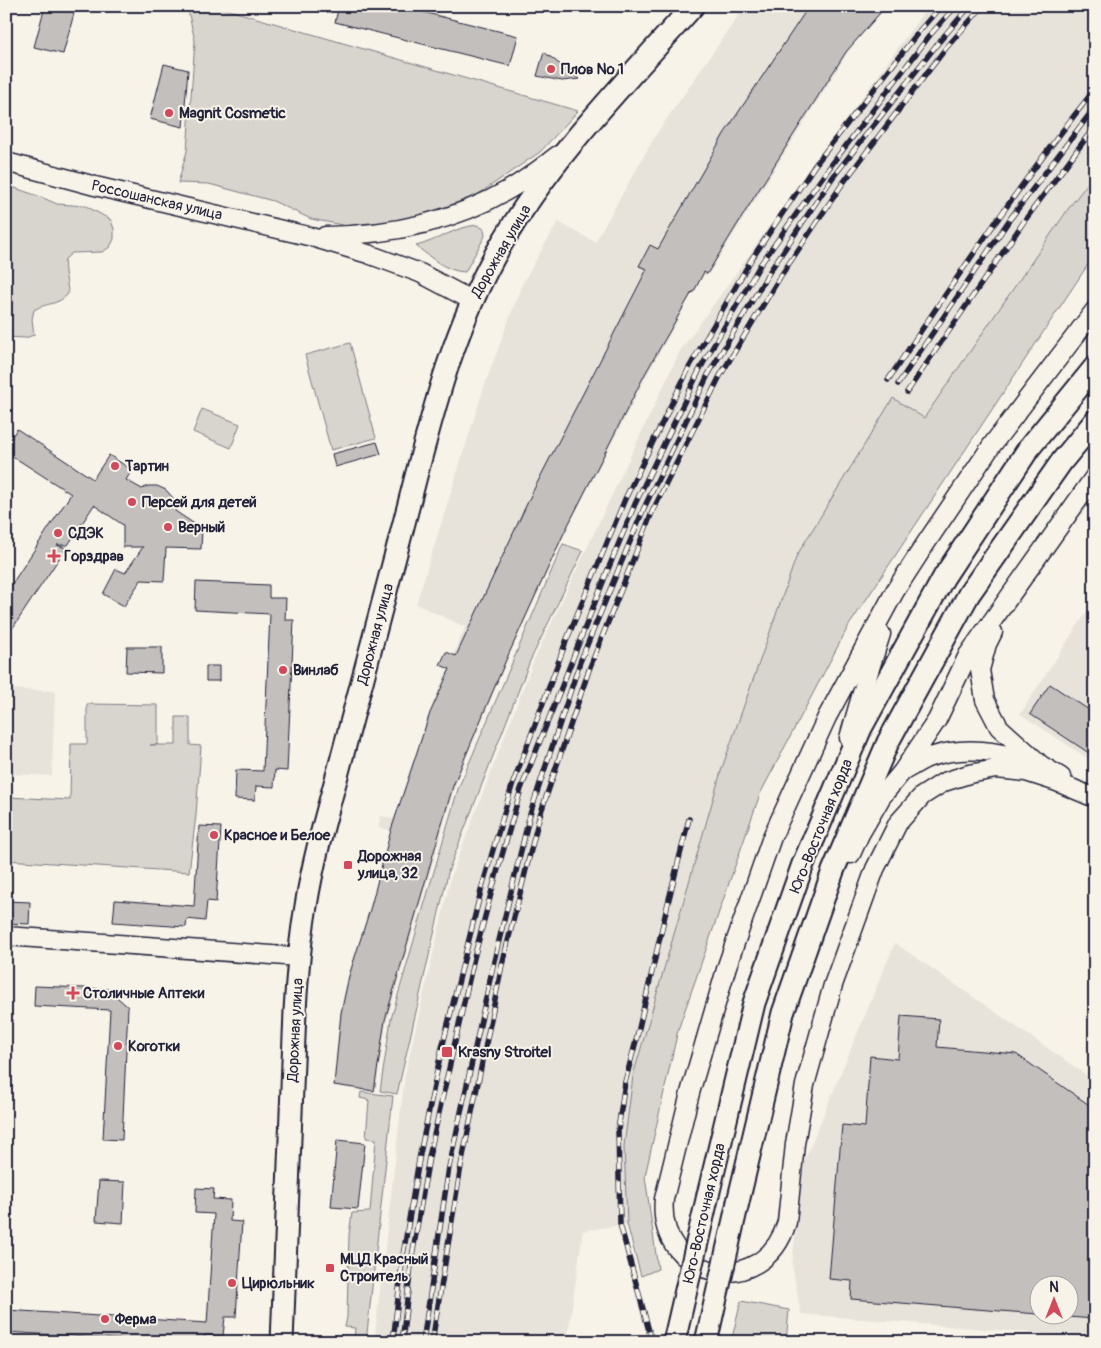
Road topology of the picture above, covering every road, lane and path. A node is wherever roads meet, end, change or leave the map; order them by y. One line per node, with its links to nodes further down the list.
1 (693, 6): 2 (main road, Дорожная улица)
2 (572, 144): 4 (street, Россошанская улица); 5 (main road, Дорожная улица)
3 (6, 162): 4 (street, Россошанская улица)
4 (308, 236): 5 (street, Россошанская улица)
5 (473, 300): 17 (main road, Дорожная улица)
6 (1095, 310): 10 (street)
7 (1095, 367): 14 (main road, Юго-Восточная хорда)
8 (1095, 420): 18 (main road, Юго-Восточная хорда)
9 (1095, 476): 11 (street)
10 (895, 590): 14 (street); 15 (street)
11 (1011, 595): 12 (street); 13 (street)
12 (1041, 764): 13 (street); 15 (street)
13 (902, 772): 18 (street)
14 (837, 784): 20 (main road, Юго-Восточная хорда, bridge)
15 (1093, 798)
16 (6, 936): 17 (street)
17 (299, 957): 19 (main road, Дорожная улица)
18 (783, 1013): 21 (main road, Юго-Восточная хорда, bridge)
19 (282, 1342)
20 (674, 1342)
21 (706, 1342)

